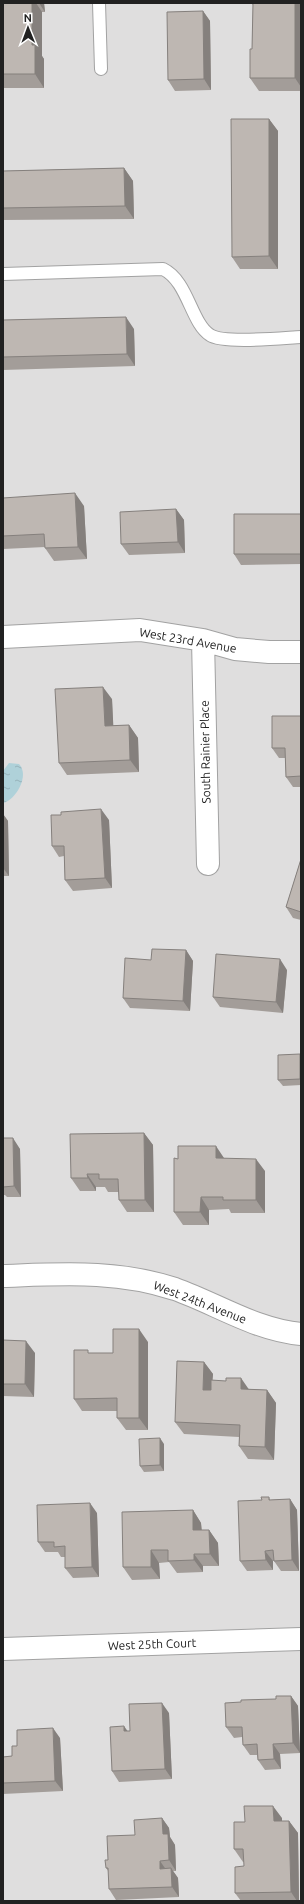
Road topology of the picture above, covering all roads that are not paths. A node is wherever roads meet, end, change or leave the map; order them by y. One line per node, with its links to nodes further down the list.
1 (99, 3): 2 (lane)
2 (100, 70)
3 (3, 274): 4 (lane)
4 (301, 337)
5 (3, 637): 6 (street, West 23rd Avenue)
6 (203, 640): 7 (street, West 23rd Avenue); 8 (street, South Rainier Place)
7 (301, 652)
8 (208, 864)
9 (3, 1276): 10 (street, West 24th Avenue)
10 (301, 1334)
11 (301, 1639): 12 (street, West 25th Court)
12 (3, 1649)

